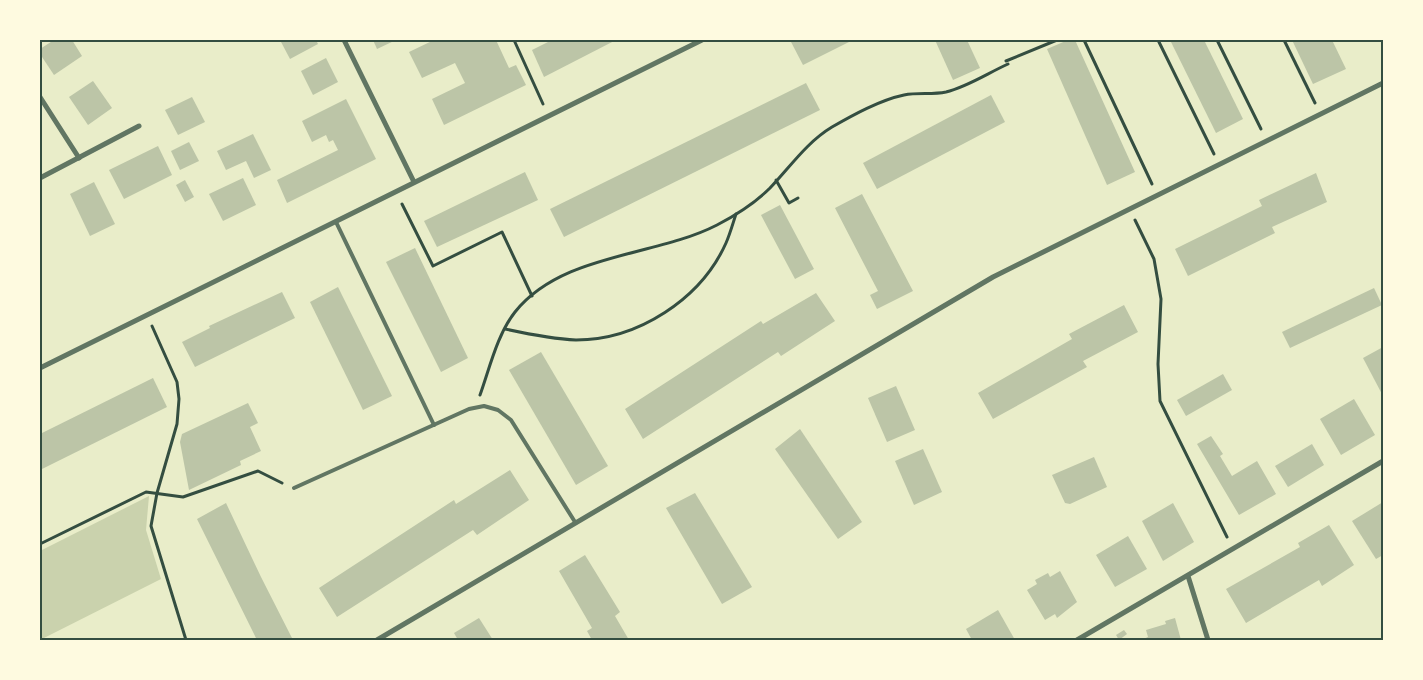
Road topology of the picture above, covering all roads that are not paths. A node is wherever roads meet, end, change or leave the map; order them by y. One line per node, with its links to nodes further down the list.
1 (344, 40): 8 (street)
2 (702, 40): 8 (street)
3 (1383, 83): 14 (street)
4 (40, 97): 6 (street)
5 (140, 126): 6 (street)
6 (79, 158): 7 (street)
7 (40, 178)
8 (414, 182): 9 (street)
9 (336, 222): 10 (street); 11 (lane)
10 (40, 368)
11 (434, 425): 13 (lane); 14 (lane)
12 (1383, 461): 15 (street)
13 (294, 488)
14 (575, 522): 16 (street)
15 (1188, 576): 17 (street); 18 (street)
16 (377, 640)
17 (1077, 640)
18 (1208, 640)

